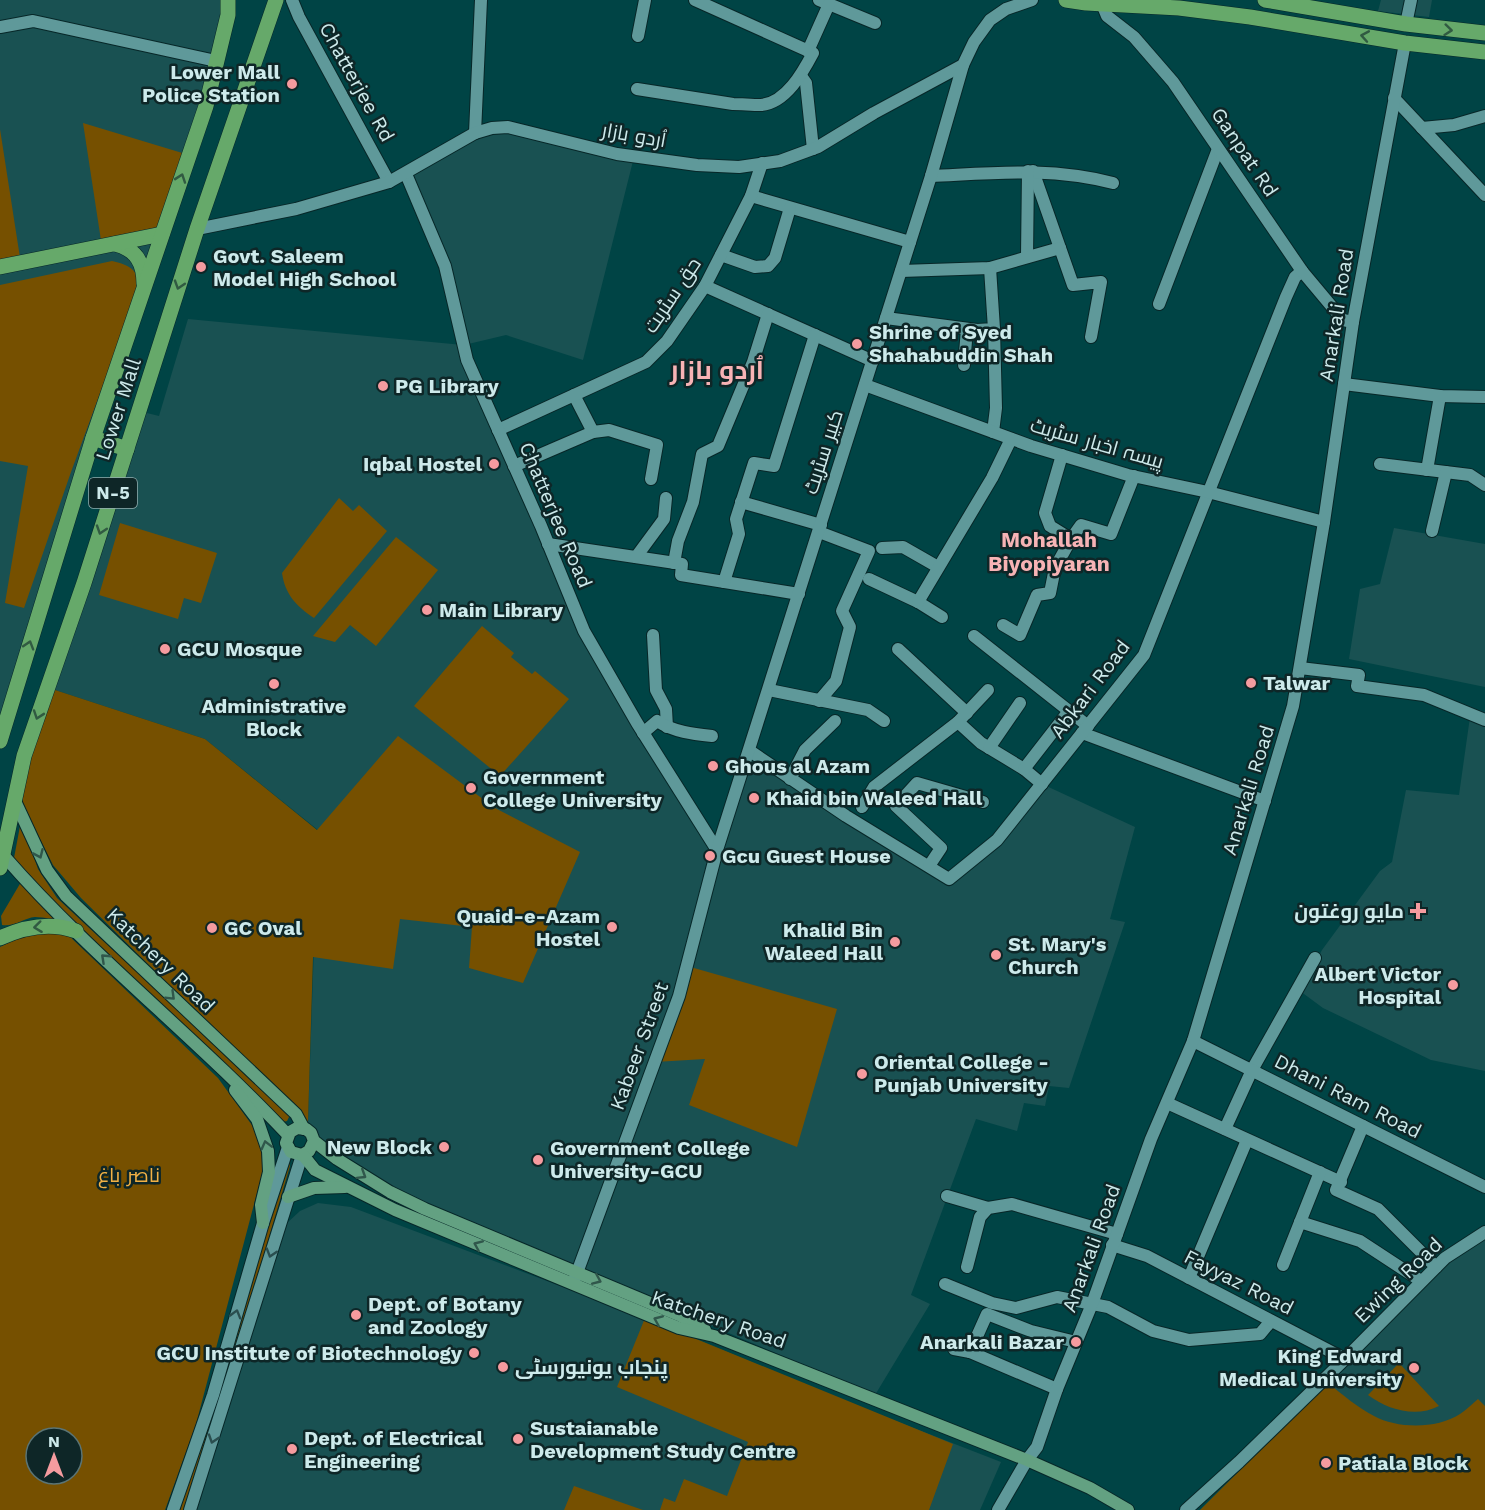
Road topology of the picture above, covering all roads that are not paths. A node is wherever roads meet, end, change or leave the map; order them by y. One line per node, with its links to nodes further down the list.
1 (228, 0): 21 (main road, Lower Mall / N-5)
2 (276, 0): 40 (main road, Lower Mall / N-5)
3 (292, 0): 35 (street, Chatterjee Rd)
4 (481, 0): 28 (street)
5 (645, 0): 17 (street)
6 (695, 0): 19 (street)
7 (1032, 0): 22 (street)
8 (1066, 0): 12 (main road)
9 (1265, 0): 14 (main road)
10 (1411, 0): 14 (street)
11 (824, 2): 13 (street); 19 (street)
12 (1102, 2): 18 (main road, one-way to 12); 29 (street, Ganpat Rd)
13 (875, 23)
14 (1406, 24): 16 (main road, one-way to 16)
15 (0, 27): 21 (street)
16 (1485, 33)
17 (638, 36)
18 (1405, 43): 20 (main road); 25 (street, Anarkali Road)
19 (808, 51): 23 (street)
20 (1485, 52)
21 (216, 61): 41 (main road, Lower Mall / N-5, one-way to 21)
22 (963, 65): 30 (street, اُردو بازار); 34 (street, کبیر سٹریٹ)
23 (801, 76): 24 (street); 30 (street)
24 (637, 90)
25 (1394, 98): 27 (street); 56 (street, Anarkali Road)
26 (1485, 116): 27 (street)
27 (1422, 128): 37 (street)
28 (476, 133): 31 (street, اُردو بازار); 33 (street, اُردو بازار)
29 (1218, 148): 50 (street, Ganpat Rd); 53 (street)
30 (813, 149): 31 (street, اُردو بازار)
31 (762, 164): 38 (street, حق سٹریت)
32 (1030, 171): 34 (street); 36 (street); 44 (street); 46 (street)
33 (406, 174): 35 (street, اُردو بازار); 68 (street, Chatterjee Road)
34 (931, 176): 42 (street, کبیر سٹریٹ)
35 (389, 182): 40 (street, اُردو بازار)
36 (1113, 183)
37 (1485, 195)
38 (751, 196): 39 (street); 45 (street, حق سٹریت)
39 (790, 208): 42 (street); 45 (street)
40 (197, 229): 73 (main road, Lower Mall / N-5, one-way to 73)
41 (162, 234): 43 (main road); 52 (main road, Lower Mall / N-5)
42 (910, 242): 49 (street, کبیر سٹریٹ)
43 (115, 244): 47 (main road); 52 (main road)
44 (1060, 248): 46 (street); 60 (street)
45 (721, 255): 51 (street, حق سٹریت)
46 (1027, 257): 48 (street)
47 (0, 267)
48 (990, 268): 49 (street); 58 (street)
49 (901, 271): 55 (street, کبیر سٹریٹ)
50 (1302, 271): 56 (street, Ganpat Rd); 82 (street, Abkari Road)
51 (705, 286): 54 (street); 65 (street, حق سٹریت)
52 (145, 287): 71 (main road, Lower Mall / N-5)
53 (1159, 304)
54 (768, 314): 59 (street); 92 (street)
55 (886, 318): 57 (street); 61 (street, کبیر سٹریٹ)
56 (1353, 322): 63 (street, Anarkali Road)
57 (967, 329): 58 (street); 62 (street)
58 (994, 329): 70 (street)
59 (815, 335): 61 (street); 84 (street)
60 (1091, 337)
61 (873, 362): 64 (street, کبیر سٹریٹ)
62 (964, 365)
63 (1344, 384): 66 (street); 85 (street, Anarkali Road)
64 (865, 385): 70 (street, پیسہ اخبار سٹریٹ); 86 (street, کبیر سٹریٹ)
65 (574, 395): 68 (street, حق سٹریت); 69 (street)
66 (1440, 396): 67 (street); 77 (street)
67 (1485, 397)
68 (498, 430): 76 (street, Chatterjee Road)
69 (593, 432): 76 (street); 80 (street)
70 (993, 432): 72 (street, پیسہ اخبار سٹریٹ)
71 (93, 438): 73 (main road); 117 (main road, Lower Mall / N-5, one-way to 71)
72 (1011, 439): 74 (street, پیسہ اخبار سٹریٹ); 93 (street)
73 (127, 448): 123 (main road, Lower Mall / N-5, one-way to 123)
74 (1062, 455): 79 (street, پیسہ اخبار سٹریٹ); 88 (street)
75 (1380, 464): 77 (street)
76 (514, 466): 89 (street, Chatterjee Road)
77 (1427, 470): 78 (street)
78 (1446, 472): 81 (street); 87 (street)
79 (1134, 476): 82 (street, پیسہ اخبار سٹریٹ); 88 (street)
80 (651, 479)
81 (1485, 485)
82 (1208, 492): 85 (street, پیسہ اخبار سٹریٹ); 114 (street, Abkari Road)
83 (666, 498): 91 (street)
84 (741, 501): 86 (street); 95 (street)
85 (1324, 522): 103 (street, Anarkali Road)
86 (820, 529): 96 (street, کبیر سٹریٹ); 106 (street)
87 (1432, 531)
88 (1071, 539): 99 (street)
89 (548, 544): 91 (street); 115 (street, Chatterjee Road)
90 (882, 548): 93 (street)
91 (636, 557): 92 (street)
92 (674, 563): 95 (street)
93 (938, 567): 97 (street)
94 (869, 579): 97 (street)
95 (724, 582): 96 (street)
96 (799, 594): 104 (street, کبیر سٹریٹ)
97 (918, 602): 98 (street)
98 (942, 617)
99 (1003, 625)
100 (653, 635): 113 (street)
101 (974, 636): 108 (street)
102 (898, 649): 109 (street)
103 (1300, 669): 110 (street); 124 (street, Anarkali Road)
104 (769, 690): 106 (street); 119 (street, کبیر سٹریٹ)
105 (988, 690): 109 (street)
106 (819, 701): 112 (street)
107 (1020, 703): 118 (street)
108 (1069, 711): 114 (street); 120 (street)
109 (962, 717): 118 (street); 126 (street)
110 (1485, 720)
111 (835, 721): 121 (street)
112 (884, 722)
113 (667, 727): 115 (street); 116 (street)
114 (1085, 729): 122 (street, Abkari Road); 124 (street)
115 (643, 733): 127 (street, Chatterjee Road)
116 (712, 736)
117 (0, 741)
118 (989, 748): 120 (street)
119 (750, 751): 121 (street, Abkari Road); 127 (street, کبیر سٹریٹ)
120 (1024, 769): 122 (street)
121 (790, 779): 129 (street, Abkari Road)
122 (1042, 784): 129 (street, Abkari Road)
123 (15, 801): 128 (main road, Lower Mall / N-5); 138 (main road, Katchery Road, one-way to 138)
124 (1265, 801): 133 (street, Anarkali Road)
125 (983, 802): 129 (street)
126 (862, 807)
127 (717, 850): 158 (street, Kabeer Street)
128 (1, 858): 130 (main road, Katchery Road)
129 (928, 867)
130 (76, 931): 131 (main road, one-way to 131); 135 (main road, Katchery Road, one-way to 130)
131 (0, 938)
132 (1315, 958): 134 (street)
133 (1193, 1041): 134 (street, Dhani Ram Road); 136 (street, Anarkali Road)
134 (1252, 1070): 137 (street, Dhani Ram Road); 139 (street)
135 (224, 1071): 141 (main road, Katchery Road); 152 (main road, one-way to 135)
136 (1167, 1103): 139 (street); 154 (street, Anarkali Road)
137 (1363, 1126): 145 (street); 147 (street, Dhani Ram Road)
138 (304, 1129): 141 (main road); 142 (main road)
139 (1225, 1129): 140 (street)
140 (1247, 1140): 144 (street); 159 (street)
141 (288, 1141): 143 (main road); 152 (street)
142 (314, 1141): 143 (main road); 158 (main road, one-way to 158)
143 (302, 1155): 146 (main road); 149 (street)
144 (1320, 1172): 145 (street); 151 (street)
145 (1341, 1182): 157 (street)
146 (349, 1187): 149 (main road); 158 (main road, one-way to 146)
147 (1485, 1187)
148 (947, 1196): 150 (street)
149 (288, 1197): 171 (street, one-way to 171)
150 (988, 1208): 154 (street, Fayyaz Road); 156 (street)
151 (1300, 1222): 155 (street); 160 (street)
152 (263, 1223): 170 (street, one-way to 152)
153 (1485, 1232): 157 (street, Ewing Road)
154 (1114, 1240): 159 (street, Fayyaz Road); 162 (street, Anarkali Road)
155 (1283, 1265)
156 (967, 1266)
157 (1436, 1267): 160 (street, Ewing Road)
158 (575, 1277): 169 (main road, Katchery Road)
159 (1189, 1278): 163 (street, Fayyaz Road)
160 (1421, 1281): 167 (street, Ewing Road)
161 (945, 1284): 162 (street)
162 (1092, 1304): 163 (street); 164 (street, Anarkali Road)
163 (1271, 1321): 167 (street, Fayyaz Road)
164 (1076, 1342): 166 (street); 168 (street, Anarkali Road)
165 (954, 1349): 166 (street)
166 (970, 1352): 168 (street)
167 (1346, 1359): 174 (street, Ewing Road)
168 (1057, 1389): 169 (street, Anarkali Road)
169 (1027, 1460): 172 (street, Anarkali Road); 173 (main road, Katchery Road)
170 (173, 1510)
171 (190, 1510)
172 (999, 1510)
173 (1128, 1510)
174 (1186, 1510)

